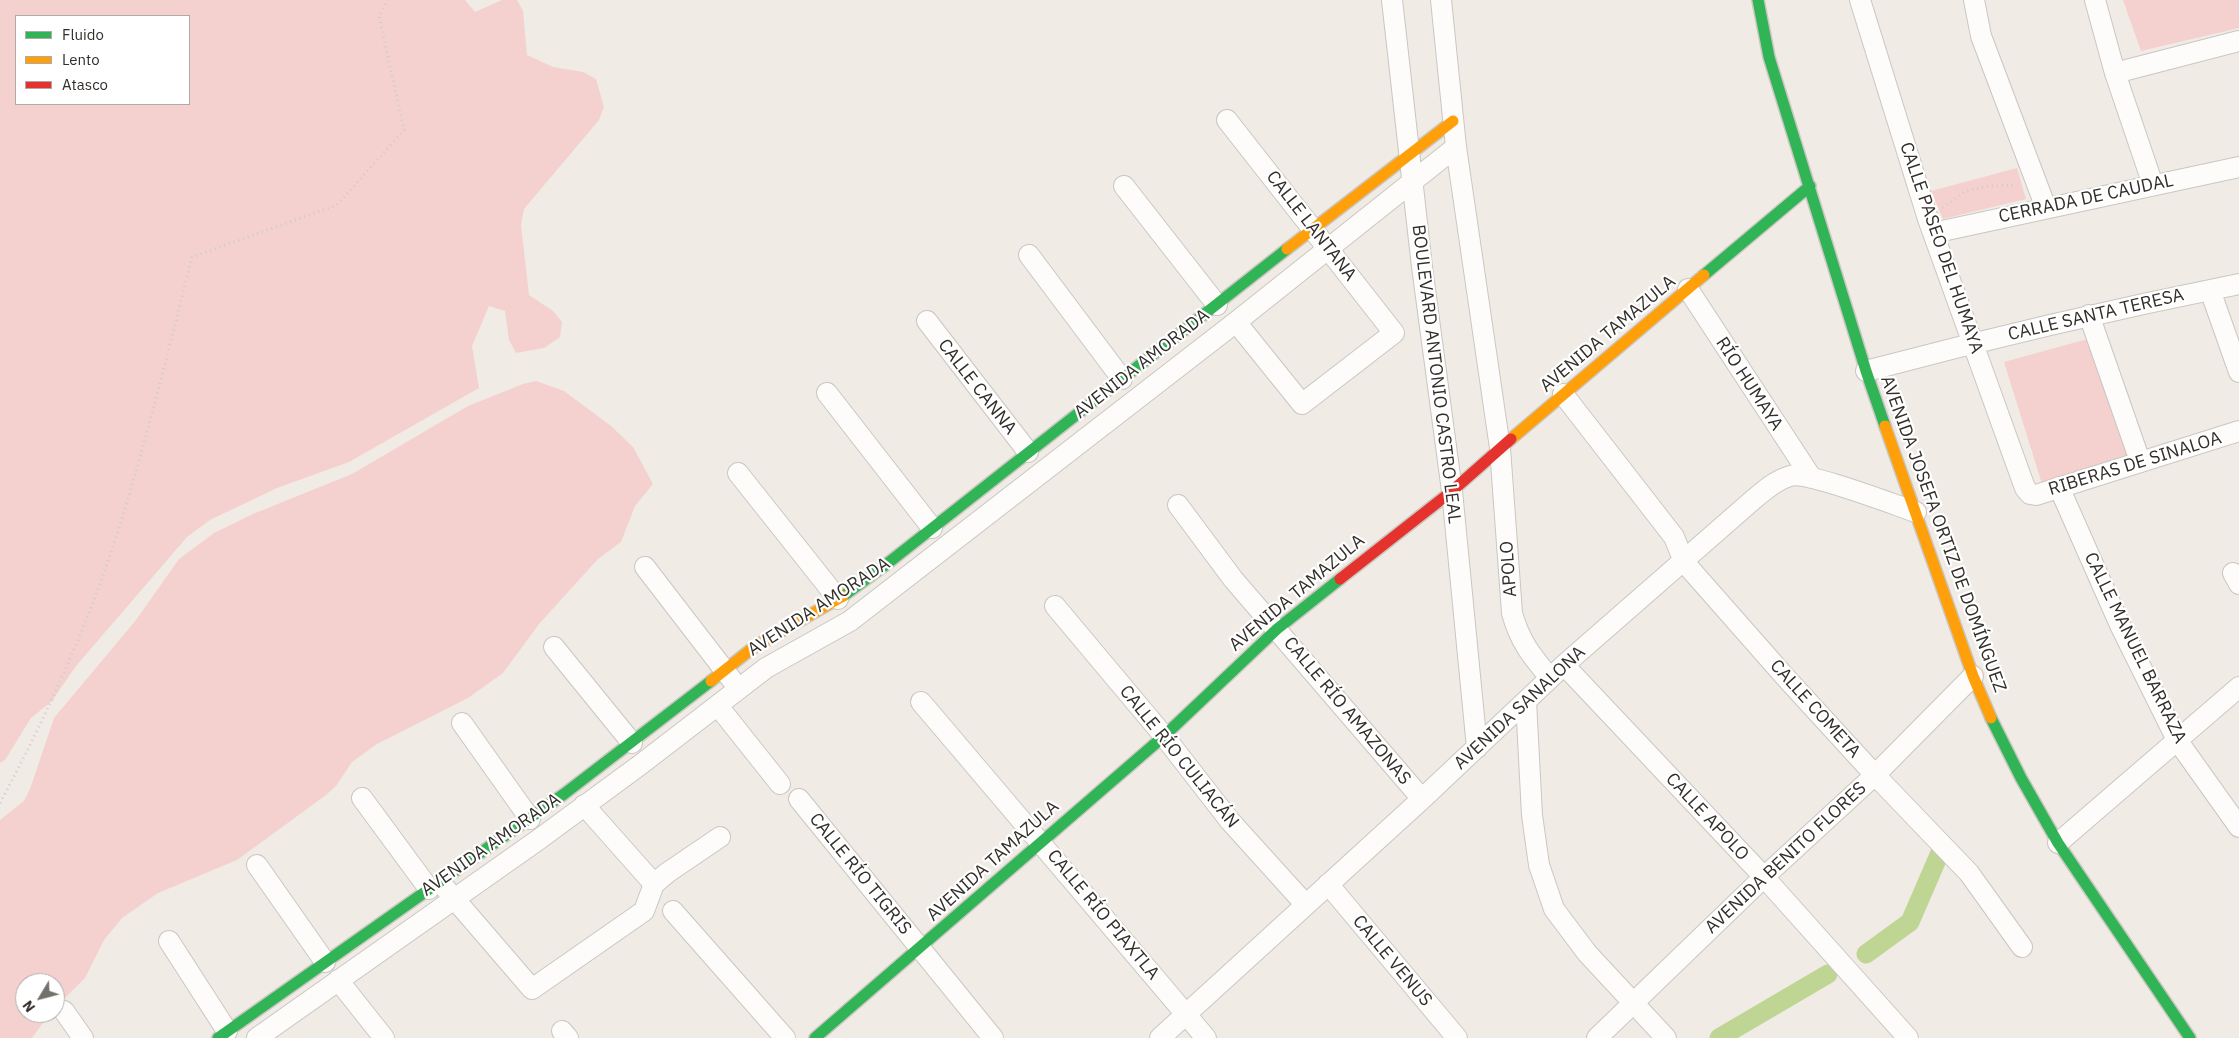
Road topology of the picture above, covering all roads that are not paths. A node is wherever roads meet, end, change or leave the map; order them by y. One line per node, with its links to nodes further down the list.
1 (1392, 0): 12 (street, BOULEVARD ANTONIO CASTRO LEAL)
2 (1441, 0): 10 (street)
3 (1758, 0): 17 (street, AVENIDA JOSEFA ORTIZ DE DOMÍNGUEZ)
4 (1860, 0): 21 (street, CALLE PASEO DEL HUMAYA)
5 (1974, 0): 19 (street)
6 (2095, 0): 8 (street)
7 (2239, 41): 8 (street)
8 (2115, 73): 15 (street)
9 (1227, 120): 22 (street, CALLE LANTANA)
10 (1453, 121): 11 (street); 12 (street, AVENIDA AMORADA)
11 (1456, 147): 14 (street, AVENIDA AMORADA); 39 (street)
12 (1409, 155): 14 (street, BOULEVARD ANTONIO CASTRO LEAL); 18 (street, AVENIDA AMORADA)
13 (2239, 167): 15 (street, CERRADA DE CAUDAL)
14 (1413, 181): 20 (street, AVENIDA AMORADA); 45 (street, BOULEVARD ANTONIO CASTRO LEAL)
15 (2153, 185): 19 (street, CERRADA DE CAUDAL)
16 (1124, 186): 28 (street)
17 (1810, 186): 26 (street, AVENIDA TAMAZULA); 33 (street, AVENIDA JOSEFA ORTIZ DE DOMÍNGUEZ)
18 (1349, 200): 20 (street); 22 (street, AVENIDA AMORADA)
19 (2046, 208): 21 (street, CERRADA DE CAUDAL)
20 (1363, 220): 23 (street, AVENIDA AMORADA)
21 (1931, 226): 32 (street, CALLE PASEO DEL HUMAYA)
22 (1313, 229): 23 (street, CALLE LANTANA); 28 (street, AVENIDA AMORADA)
23 (1328, 248): 31 (street, AVENIDA AMORADA); 31 (street, CALLE LANTANA)
24 (1029, 254): 35 (street)
25 (2239, 284): 27 (street, CALLE SANTA TERESA)
26 (1688, 289): 37 (street, AVENIDA TAMAZULA); 43 (street, RÍO HUMAYA)
27 (2210, 290): 29 (street, CALLE SANTA TERESA); 34 (street)
28 (1218, 305): 35 (street, AVENIDA AMORADA)
29 (2089, 315): 32 (street, CALLE SANTA TERESA); 41 (street)
30 (927, 321): 40 (street, CALLE CANNA)
31 (1236, 322): 50 (street, AVENIDA AMORADA)
32 (1972, 343): 33 (street, CALLE SANTA TERESA); 46 (street, CALLE PASEO DEL HUMAYA)
33 (1866, 371): 49 (street, AVENIDA JOSEFA ORTIZ DE DOMÍNGUEZ)
34 (2239, 372)
35 (1122, 379): 40 (street, AVENIDA AMORADA)
36 (827, 393): 51 (street)
37 (1563, 394): 39 (street, AVENIDA TAMAZULA); 52 (street)
38 (2239, 431): 41 (street, RIBERAS DE SINALOA)
39 (1500, 448): 45 (street, AVENIDA TAMAZULA); 59 (street, APOLO)
40 (1028, 452): 47 (street, AVENIDA AMORADA)
41 (2140, 461): 44 (street, RIBERAS DE SINALOA)
42 (738, 474): 54 (street)
43 (1811, 477): 49 (street, AVENIDA SANALONA); 52 (street, AVENIDA SANALONA)
44 (2059, 487): 46 (street, RIBERAS DE SINALOA); 68 (street, CALLE MANUEL BARRAZA)
45 (1452, 491): 56 (street, AVENIDA TAMAZULA); 70 (street, BOULEVARD ANTONIO CASTRO LEAL)
46 (2030, 494)
47 (966, 502): 50 (street); 51 (street, AVENIDA AMORADA)
48 (1178, 505): 56 (street, CALLE RÍO AMAZONAS)
49 (1916, 512): 60 (street, AVENIDA JOSEFA ORTIZ DE DOMÍNGUEZ)
50 (981, 519): 62 (street, AVENIDA AMORADA)
51 (932, 528): 54 (street, AVENIDA AMORADA)
52 (1684, 562): 59 (street, AVENIDA SANALONA); 71 (street, CALLE COMETA)
53 (645, 567): 58 (street)
54 (838, 598): 58 (street, AVENIDA AMORADA)
55 (1055, 606): 67 (street, CALLE RÍO CULIACÁN)
56 (1277, 629): 67 (street, AVENIDA TAMAZULA); 75 (street, CALLE RÍO AMAZONAS)
57 (554, 647): 69 (street)
58 (725, 670): 62 (street); 69 (street, AVENIDA AMORADA)
59 (1557, 672): 63 (street, AVENIDA SANALONA); 83 (street, CALLE APOLO)
60 (1973, 676): 71 (street, AVENIDA BENITO FLORES); 81 (street, AVENIDA JOSEFA ORTIZ DE DOMÍNGUEZ)
61 (2239, 687): 68 (street)
62 (740, 689): 65 (street, AVENIDA AMORADA)
63 (1526, 701): 70 (street, AVENIDA SANALONA); 95 (street)
64 (921, 702): 80 (street, CALLE RÍO PIAXTLA)
65 (718, 706): 72 (street); 76 (street, AVENIDA AMORADA)
66 (462, 723): 77 (street)
67 (1164, 736): 80 (street, AVENIDA TAMAZULA); 88 (street, CALLE RÍO CULIACÁN)
68 (2177, 740): 78 (street, CALLE MANUEL BARRAZA); 81 (street)
69 (632, 743): 77 (street, AVENIDA AMORADA)
70 (1477, 748): 75 (street, AVENIDA SANALONA)
71 (1875, 775): 83 (street, AVENIDA BENITO FLORES); 91 (street, CALLE COMETA)
72 (780, 784)
73 (362, 798): 86 (street)
74 (799, 799): 92 (street, CALLE RÍO TIGRIS)
75 (1422, 799): 85 (street, AVENIDA SANALONA)
76 (584, 806): 84 (street); 87 (street, AVENIDA AMORADA)
77 (530, 819): 86 (street, AVENIDA AMORADA)
78 (2239, 827)
79 (720, 837): 84 (street)
80 (1040, 842): 92 (street, AVENIDA TAMAZULA); 97 (street, CALLE RÍO PIAXTLA)
81 (2058, 843): 111 (street, AVENIDA JOSEFA ORTIZ DE DOMÍNGUEZ)
82 (257, 865): 93 (street)
83 (1764, 877): 95 (street, AVENIDA BENITO FLORES); 110 (street, CALLE APOLO)
84 (654, 884): 87 (street)
85 (1328, 884): 88 (street, AVENIDA SANALONA); 107 (street, CALLE VENUS)
86 (434, 885): 87 (street); 93 (street, AVENIDA AMORADA)
87 (454, 898): 94 (street, AVENIDA AMORADA)
88 (1306, 905): 97 (street, AVENIDA SANALONA)
89 (673, 911): 102 (street)
90 (169, 941): 98 (street)
91 (2022, 947)
92 (920, 949): 103 (street, AVENIDA TAMAZULA); 104 (street, CALLE RÍO TIGRIS)
93 (326, 962): 98 (street, AVENIDA AMORADA)
94 (338, 980): 100 (street, AVENIDA AMORADA); 101 (street)
95 (1634, 1004): 108 (street, AVENIDA BENITO FLORES); 109 (street)
96 (65, 1012): 99 (street)
97 (1187, 1014): 105 (street, AVENIDA SANALONA); 106 (street, CALLE RÍO PIAXTLA)
98 (222, 1035)
99 (82, 1038)
100 (257, 1038)
101 (384, 1038)
102 (785, 1038)
103 (815, 1038)
104 (993, 1038)
105 (1160, 1038)
106 (1206, 1038)
107 (1457, 1038)
108 (1597, 1038)
109 (1666, 1038)
110 (1908, 1038)
111 (2190, 1038)

